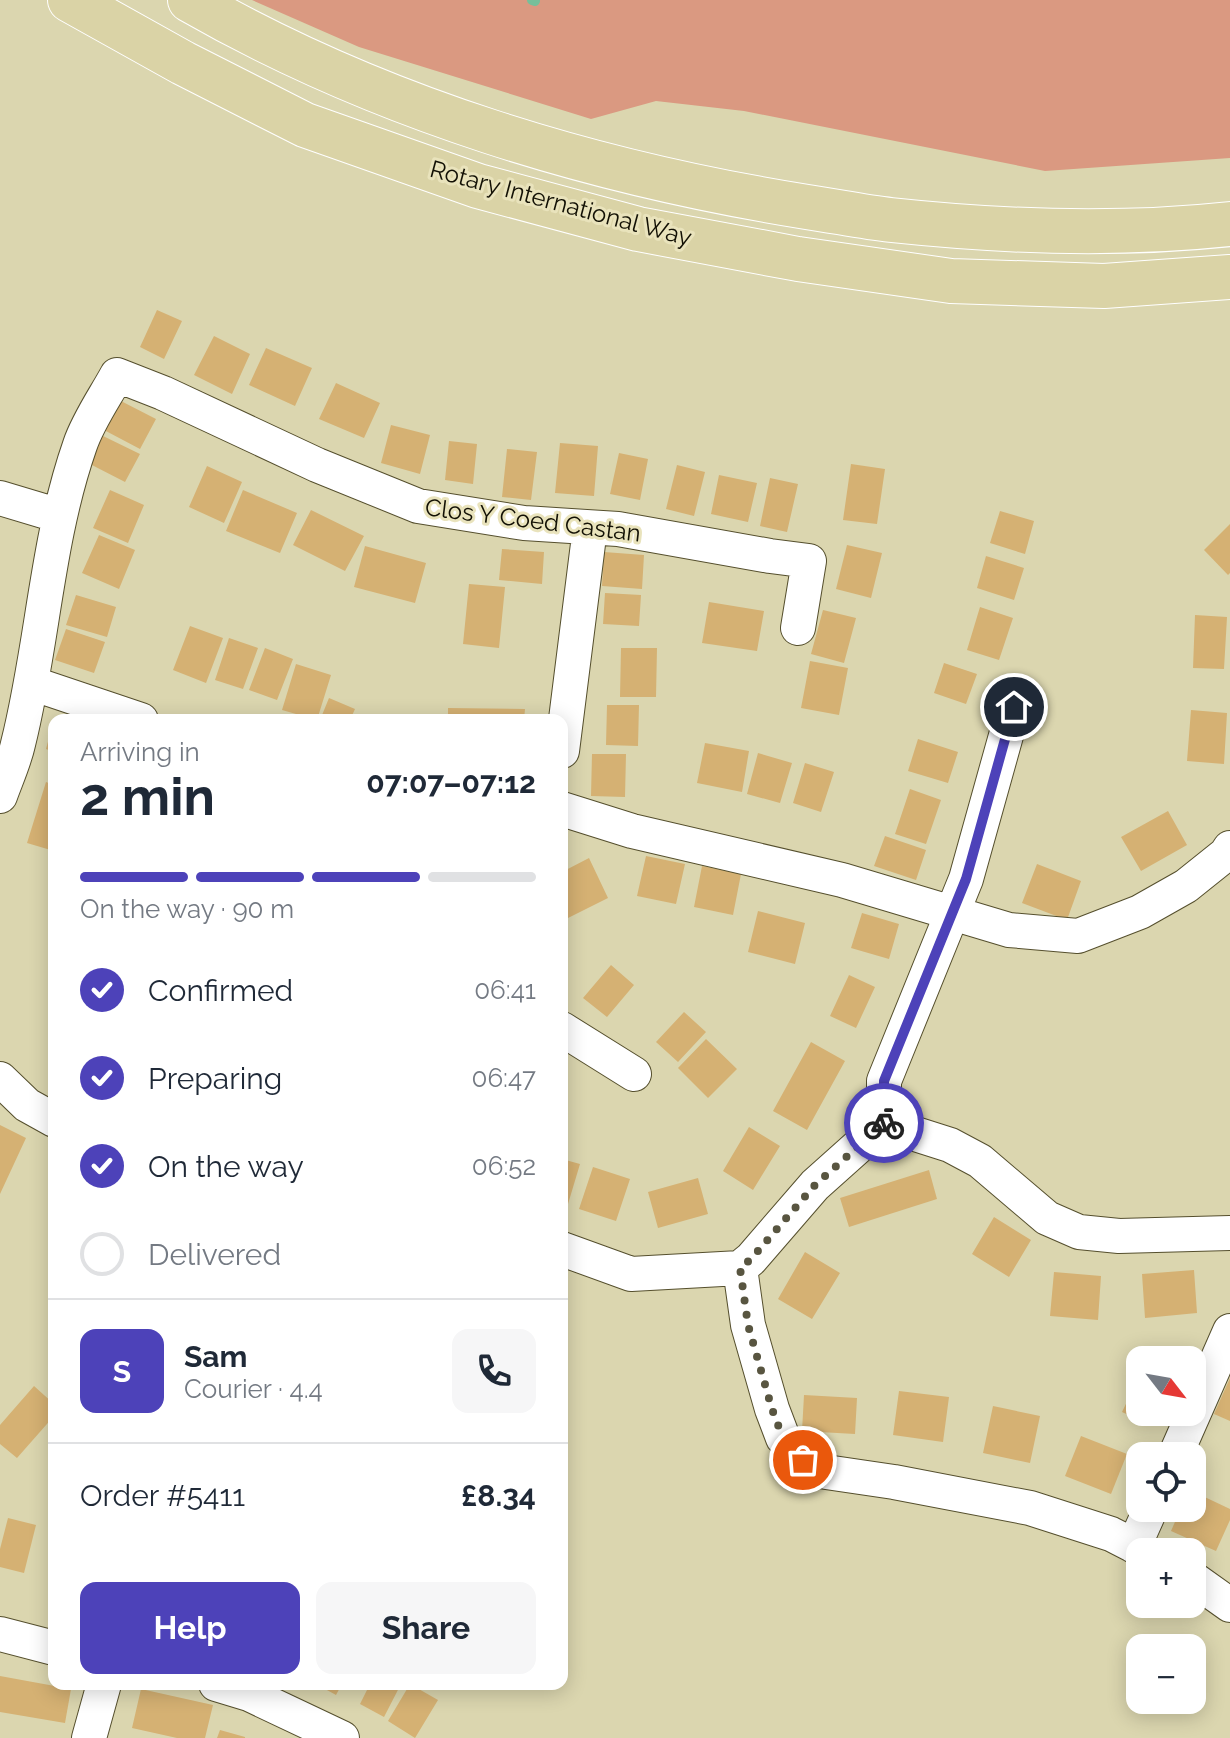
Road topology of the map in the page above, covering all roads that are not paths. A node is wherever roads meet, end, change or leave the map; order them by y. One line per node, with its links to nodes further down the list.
1 (70, 0): 4 (main road, Rotary International Way)
2 (190, 0): 3 (main road, Rotary International Way)
3 (1230, 224)
4 (1230, 277)
5 (0, 498): 6 (street)
6 (60, 516): 7 (street, Clos Y Coed Castan); 9 (street)
7 (590, 528): 8 (street, Clos Y Coed Castan); 12 (street)
8 (798, 628)
9 (31, 683): 11 (street); 13 (street)
10 (1014, 707): 16 (street)
11 (123, 714)
12 (567, 714)
13 (0, 796)
14 (568, 811): 16 (street)
15 (1230, 848): 16 (street)
16 (953, 913): 21 (street)
17 (568, 1033): 18 (street)
18 (634, 1074)
19 (0, 1079): 20 (street)
20 (48, 1117)
21 (884, 1137): 22 (street); 24 (street)
22 (1230, 1233)
23 (568, 1251): 24 (street)
24 (740, 1268): 27 (street)
25 (1230, 1331): 26 (street)
26 (1181, 1442)
27 (1126, 1542)
28 (1206, 1588): 29 (street)
29 (1230, 1605)
30 (0, 1634): 31 (street)
31 (48, 1646)
32 (102, 1690): 34 (street)
33 (236, 1690): 35 (street)
34 (89, 1738)
35 (342, 1738)

